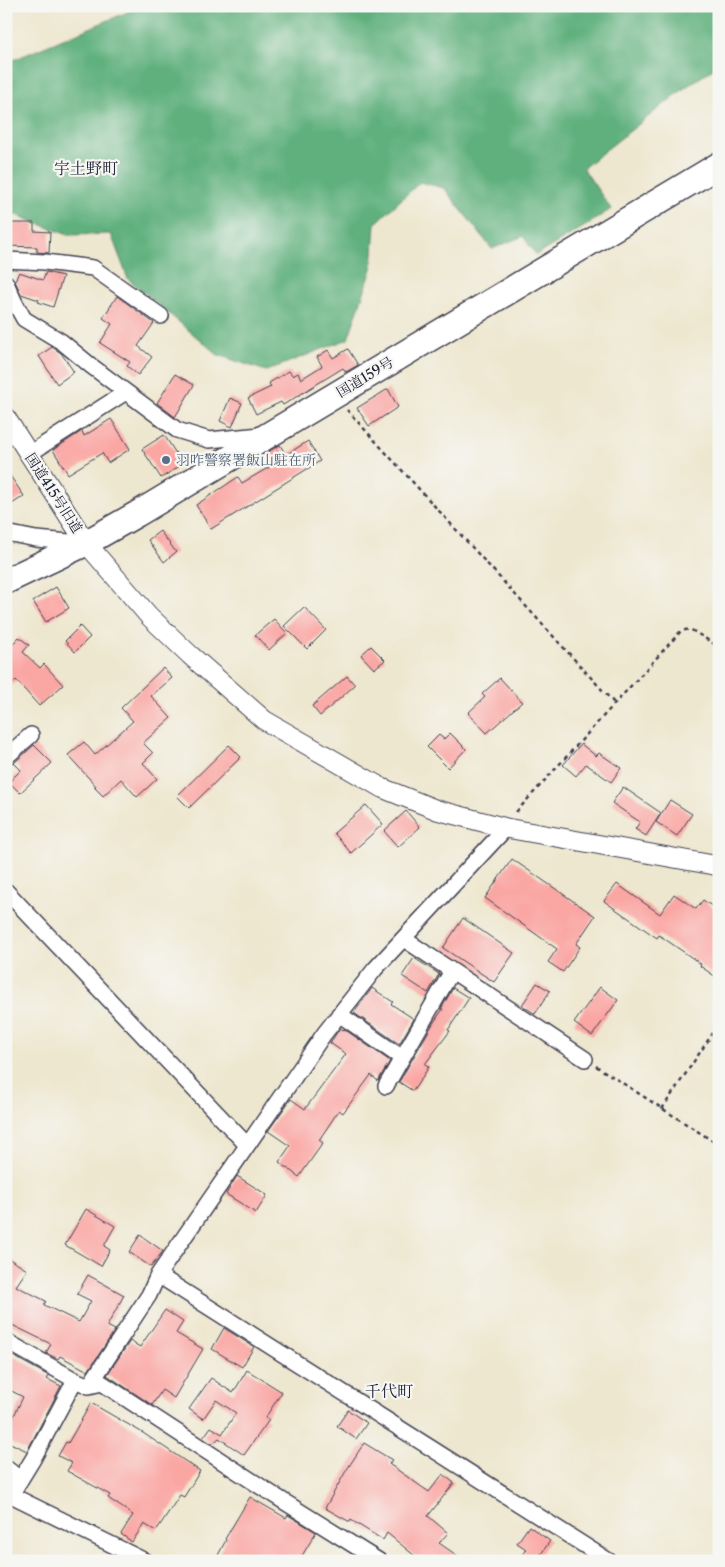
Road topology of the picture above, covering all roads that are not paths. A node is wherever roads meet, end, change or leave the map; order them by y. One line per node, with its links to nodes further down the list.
1 (719, 165): 7 (highway, 国道159号)
2 (6, 260): 4 (street)
3 (6, 283): 5 (street)
4 (161, 316)
5 (126, 392): 7 (street); 8 (street)
6 (6, 418): 8 (street, 国道415号旧道)
7 (270, 434): 10 (highway, 国道159号)
8 (29, 454): 10 (street, 国道415号旧道)
9 (6, 533): 10 (street)
10 (86, 543): 11 (highway, 国道159号); 14 (street, 国道415号旧道)
11 (6, 581)
12 (31, 735): 13 (street)
13 (6, 757)
14 (504, 827): 15 (street, 国道415号旧道); 17 (street)
15 (719, 866)
16 (6, 891): 23 (street)
17 (404, 939): 18 (street); 19 (street)
18 (452, 971): 20 (street); 21 (street)
19 (339, 1014): 20 (street); 23 (street)
20 (402, 1058): 22 (street)
21 (585, 1059)
22 (386, 1086)
23 (247, 1145): 24 (street)
24 (158, 1275): 26 (street); 32 (street)
25 (6, 1341): 26 (street)
26 (82, 1383): 28 (street); 31 (street)
27 (6, 1468): 28 (street)
28 (20, 1479): 29 (street)
29 (9, 1498): 30 (street)
30 (144, 1561)
31 (379, 1561)
32 (609, 1561)

